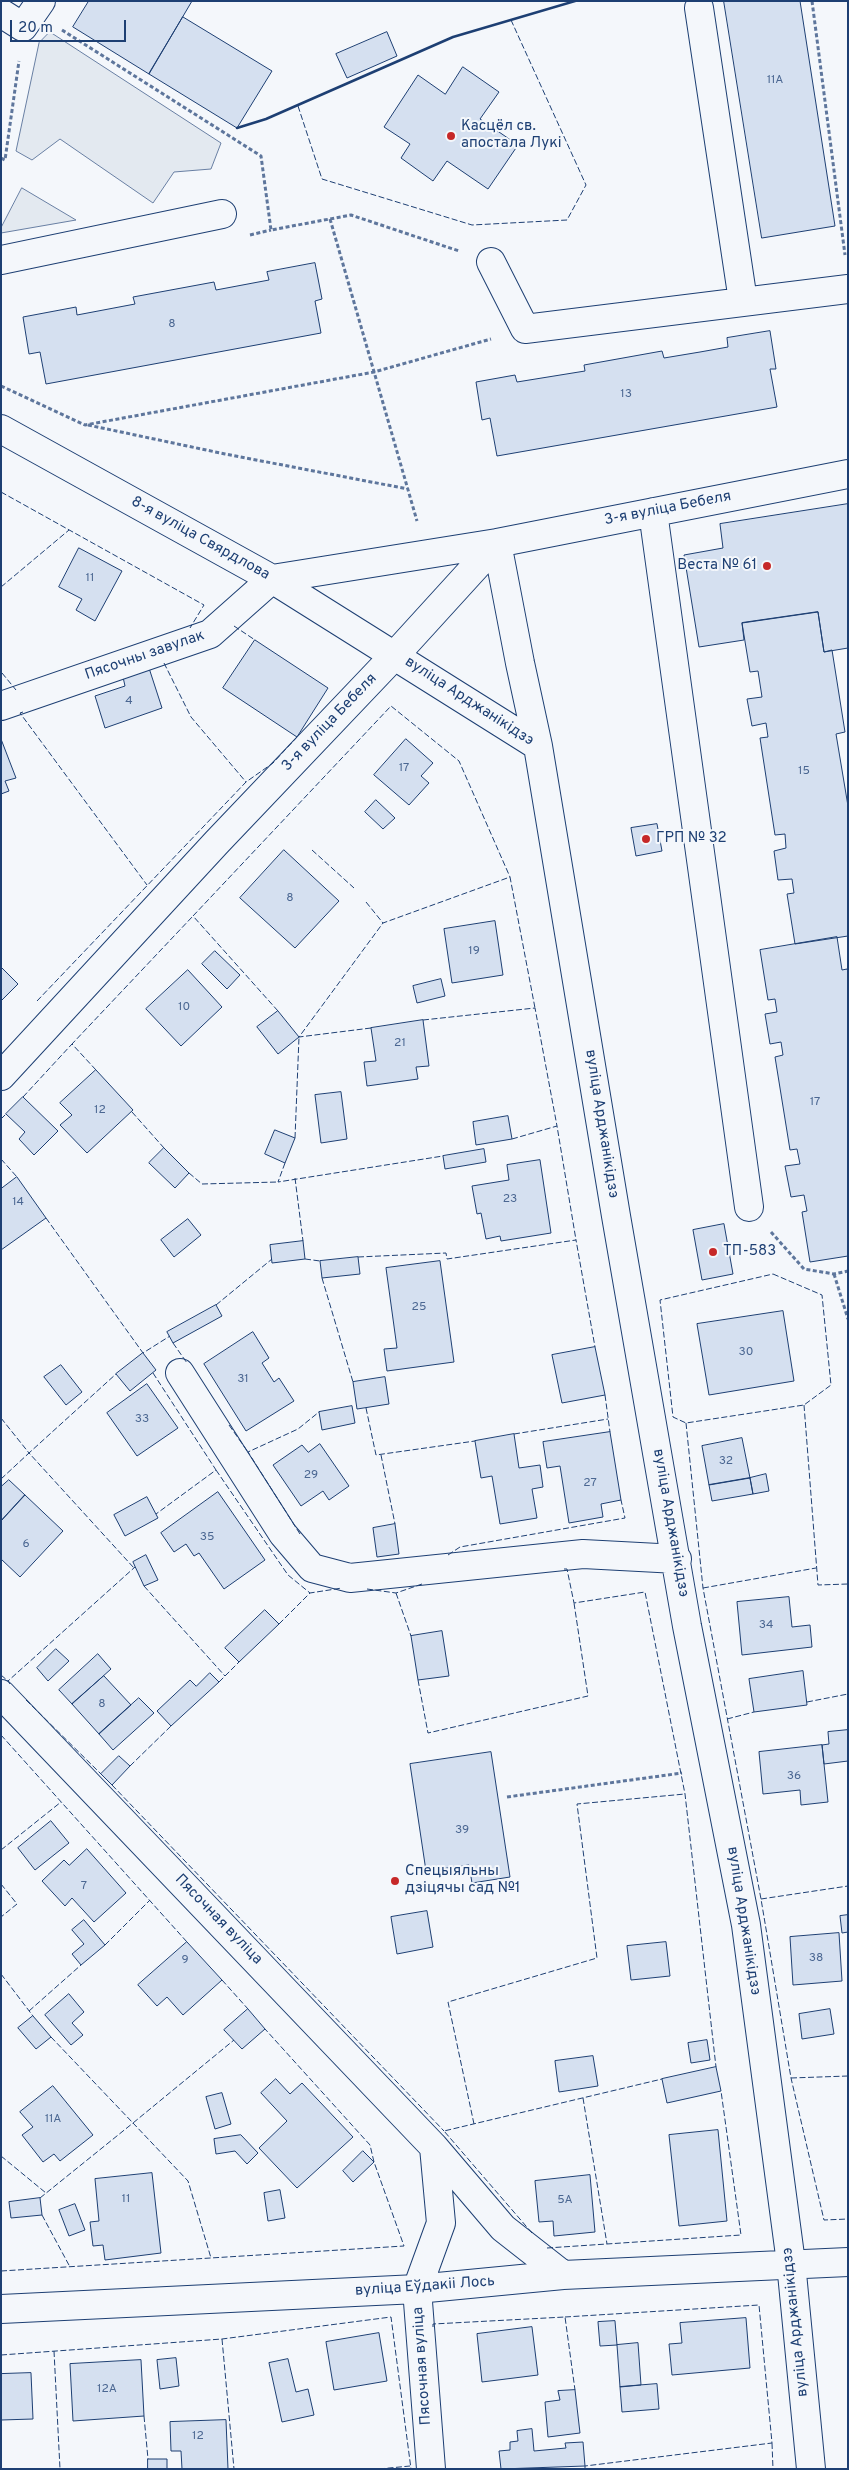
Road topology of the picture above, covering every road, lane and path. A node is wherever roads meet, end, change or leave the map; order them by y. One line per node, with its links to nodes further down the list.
1 (812, 1): 9 (path)
2 (699, 8): 10 (street)
3 (25, 13): 4 (path); 6 (path)
4 (1, 158)
5 (222, 214): 7 (street)
6 (330, 218): 8 (path); 12 (path)
7 (1, 260)
8 (490, 262): 11 (street)
9 (847, 276): 10 (street)
10 (743, 302): 11 (street)
11 (525, 329): 12 (path)
12 (374, 372): 14 (path); 17 (path)
13 (1, 386): 14 (path)
14 (85, 425): 17 (path)
15 (1, 429): 21 (street, 8-я вуліца Свярдлова)
16 (848, 474): 18 (street, 3-я вуліца Бебеля)
17 (408, 489): 20 (path)
18 (653, 512): 19 (street, 3-я вуліца Бебеля); 26 (street)
19 (497, 543): 20 (street); 22 (street, 3-я вуліца Бебеля); 24 (street)
20 (427, 553): 21 (street)
21 (272, 580): 22 (street, 8-я вуліца Свярдлова); 23 (street, Пясочны завулак)
22 (395, 655): 24 (street, вуліца Арджанікідзэ); 25 (street, 3-я вуліца Бебеля)
23 (1, 706)
24 (538, 746): 31 (street, вуліца Арджанікідзэ)
25 (1, 1076)
26 (749, 1207): 28 (path)
27 (848, 1272): 28 (path)
28 (834, 1274): 29 (path)
29 (848, 1319)
30 (180, 1373): 31 (street)
31 (677, 1559): 33 (street, вуліца Арджанікідзэ)
32 (1, 1694): 35 (street, Пясочная вуліца)
33 (715, 1768): 34 (path); 37 (street, вуліца Арджанікідзэ)
34 (507, 1796)
35 (434, 2147): 38 (street, Пясочная вуліца); 39 (street, Пясочная вуліца)
36 (848, 2262): 37 (street, вуліца Еўдакіі Лось)
37 (791, 2263): 38 (street, вуліца Еўдакіі Лось); 42 (street, вуліца Арджанікідзэ)
38 (563, 2275): 39 (street, вуліца Еўдакіі Лось)
39 (418, 2289): 40 (street, вуліца Еўдакіі Лось); 41 (street, Пясочная вуліца)
40 (1, 2309)
41 (431, 2469)
42 (811, 2469)

